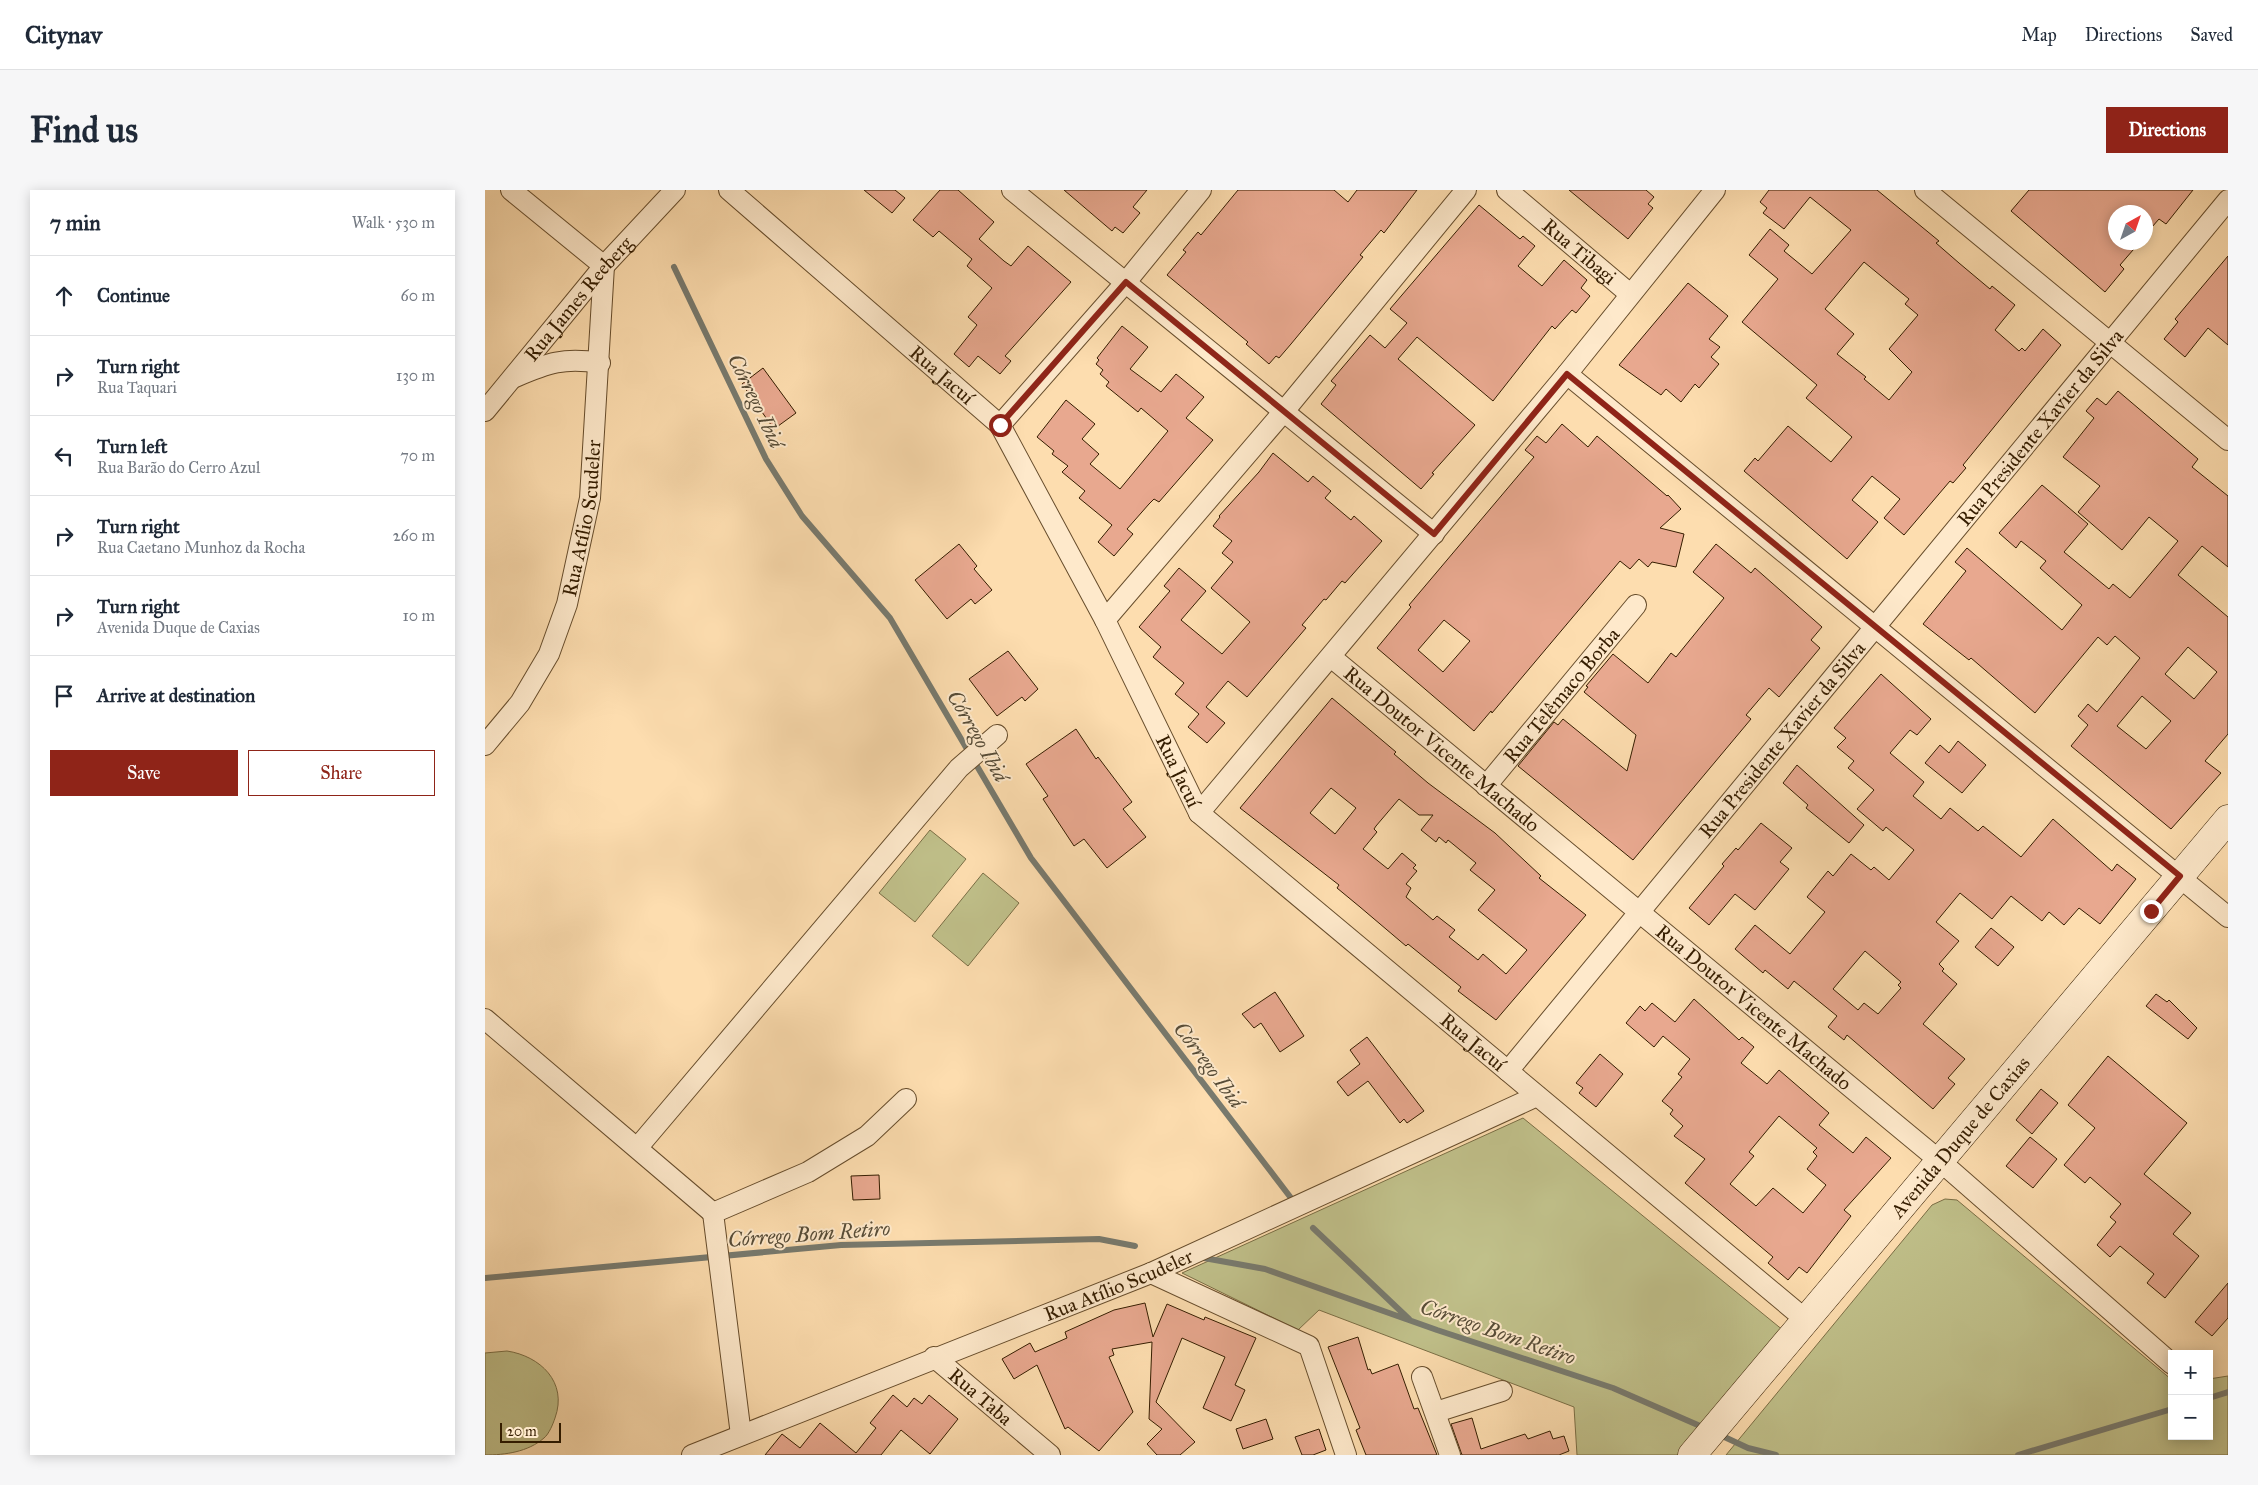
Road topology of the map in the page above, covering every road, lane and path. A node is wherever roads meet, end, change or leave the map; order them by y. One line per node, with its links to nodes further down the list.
1 (511, 190): 11 (street)
2 (675, 190): 11 (street, Rua James Reeberg)
3 (729, 190): 20 (street, Rua Jacuí)
4 (1012, 190): 12 (street)
5 (1201, 190): 12 (street)
6 (1466, 190): 18 (street)
7 (1507, 190): 13 (street, Rua Tibagi)
8 (1715, 190): 13 (street)
9 (1925, 190): 14 (street)
10 (2228, 200): 14 (street, Rua Presidente Xavier da Silva)
11 (605, 266): 15 (street, Rua Atílio Scudeler); 17 (street, Rua James Reeberg)
12 (1126, 282): 18 (street); 20 (street)
13 (1629, 294): 16 (street)
14 (2110, 342): 21 (street); 25 (street, Rua Presidente Xavier da Silva)
15 (600, 363): 17 (street); 28 (street, Rua Atílio Scudeler)
16 (1567, 374): 22 (street); 25 (street)
17 (511, 379): 19 (street, Rua James Reeberg)
18 (1285, 410): 22 (street); 24 (street)
19 (485, 411)
20 (1000, 425): 24 (street, Rua Jacuí)
21 (2228, 440)
22 (1434, 534): 26 (street)
23 (1635, 605): 29 (street, Rua Telêmaco Borba)
24 (1105, 620): 30 (street, Rua Jacuí)
25 (1873, 627): 32 (street); 33 (street, Rua Presidente Xavier da Silva)
26 (1331, 657): 29 (street, Rua Doutor Vicente Machado); 30 (street)
27 (997, 735): 39 (street)
28 (485, 745)
29 (1486, 786): 33 (street, Rua Doutor Vicente Machado)
30 (1199, 813): 36 (street, Rua Jacuí)
31 (2228, 819): 32 (street, Avenida Duque de Caxias)
32 (2180, 876): 34 (street); 40 (street, Avenida Duque de Caxias)
33 (1638, 913): 36 (street, Rua Presidente Xavier da Silva); 40 (street, Rua Doutor Vicente Machado)
34 (2228, 917)
35 (485, 1019): 39 (street)
36 (1508, 1071): 37 (street, Rua Jacuí)
37 (1537, 1096): 42 (street, Rua Atílio Scudeler); 43 (street, Rua Jacuí)
38 (906, 1099): 41 (street)
39 (638, 1147): 41 (street)
40 (1940, 1160): 43 (street, Avenida Duque de Caxias); 45 (street, Rua Doutor Vicente Machado)
41 (714, 1222): 49 (street)
42 (1151, 1273): 44 (street, Rua Atílio Scudeler); 53 (street)
43 (1806, 1320): 50 (street, Avenida Duque de Caxias)
44 (934, 1358): 49 (street, Rua Atílio Scudeler); 52 (street, Rua Taba)
45 (2168, 1360)
46 (1422, 1377): 48 (street)
47 (1502, 1390): 48 (street)
48 (1436, 1412): 54 (street)
49 (741, 1435): 51 (street, Rua Atílio Scudeler)
50 (1694, 1453)
51 (699, 1454)
52 (1050, 1455)
53 (1345, 1455)
54 (1450, 1455)

